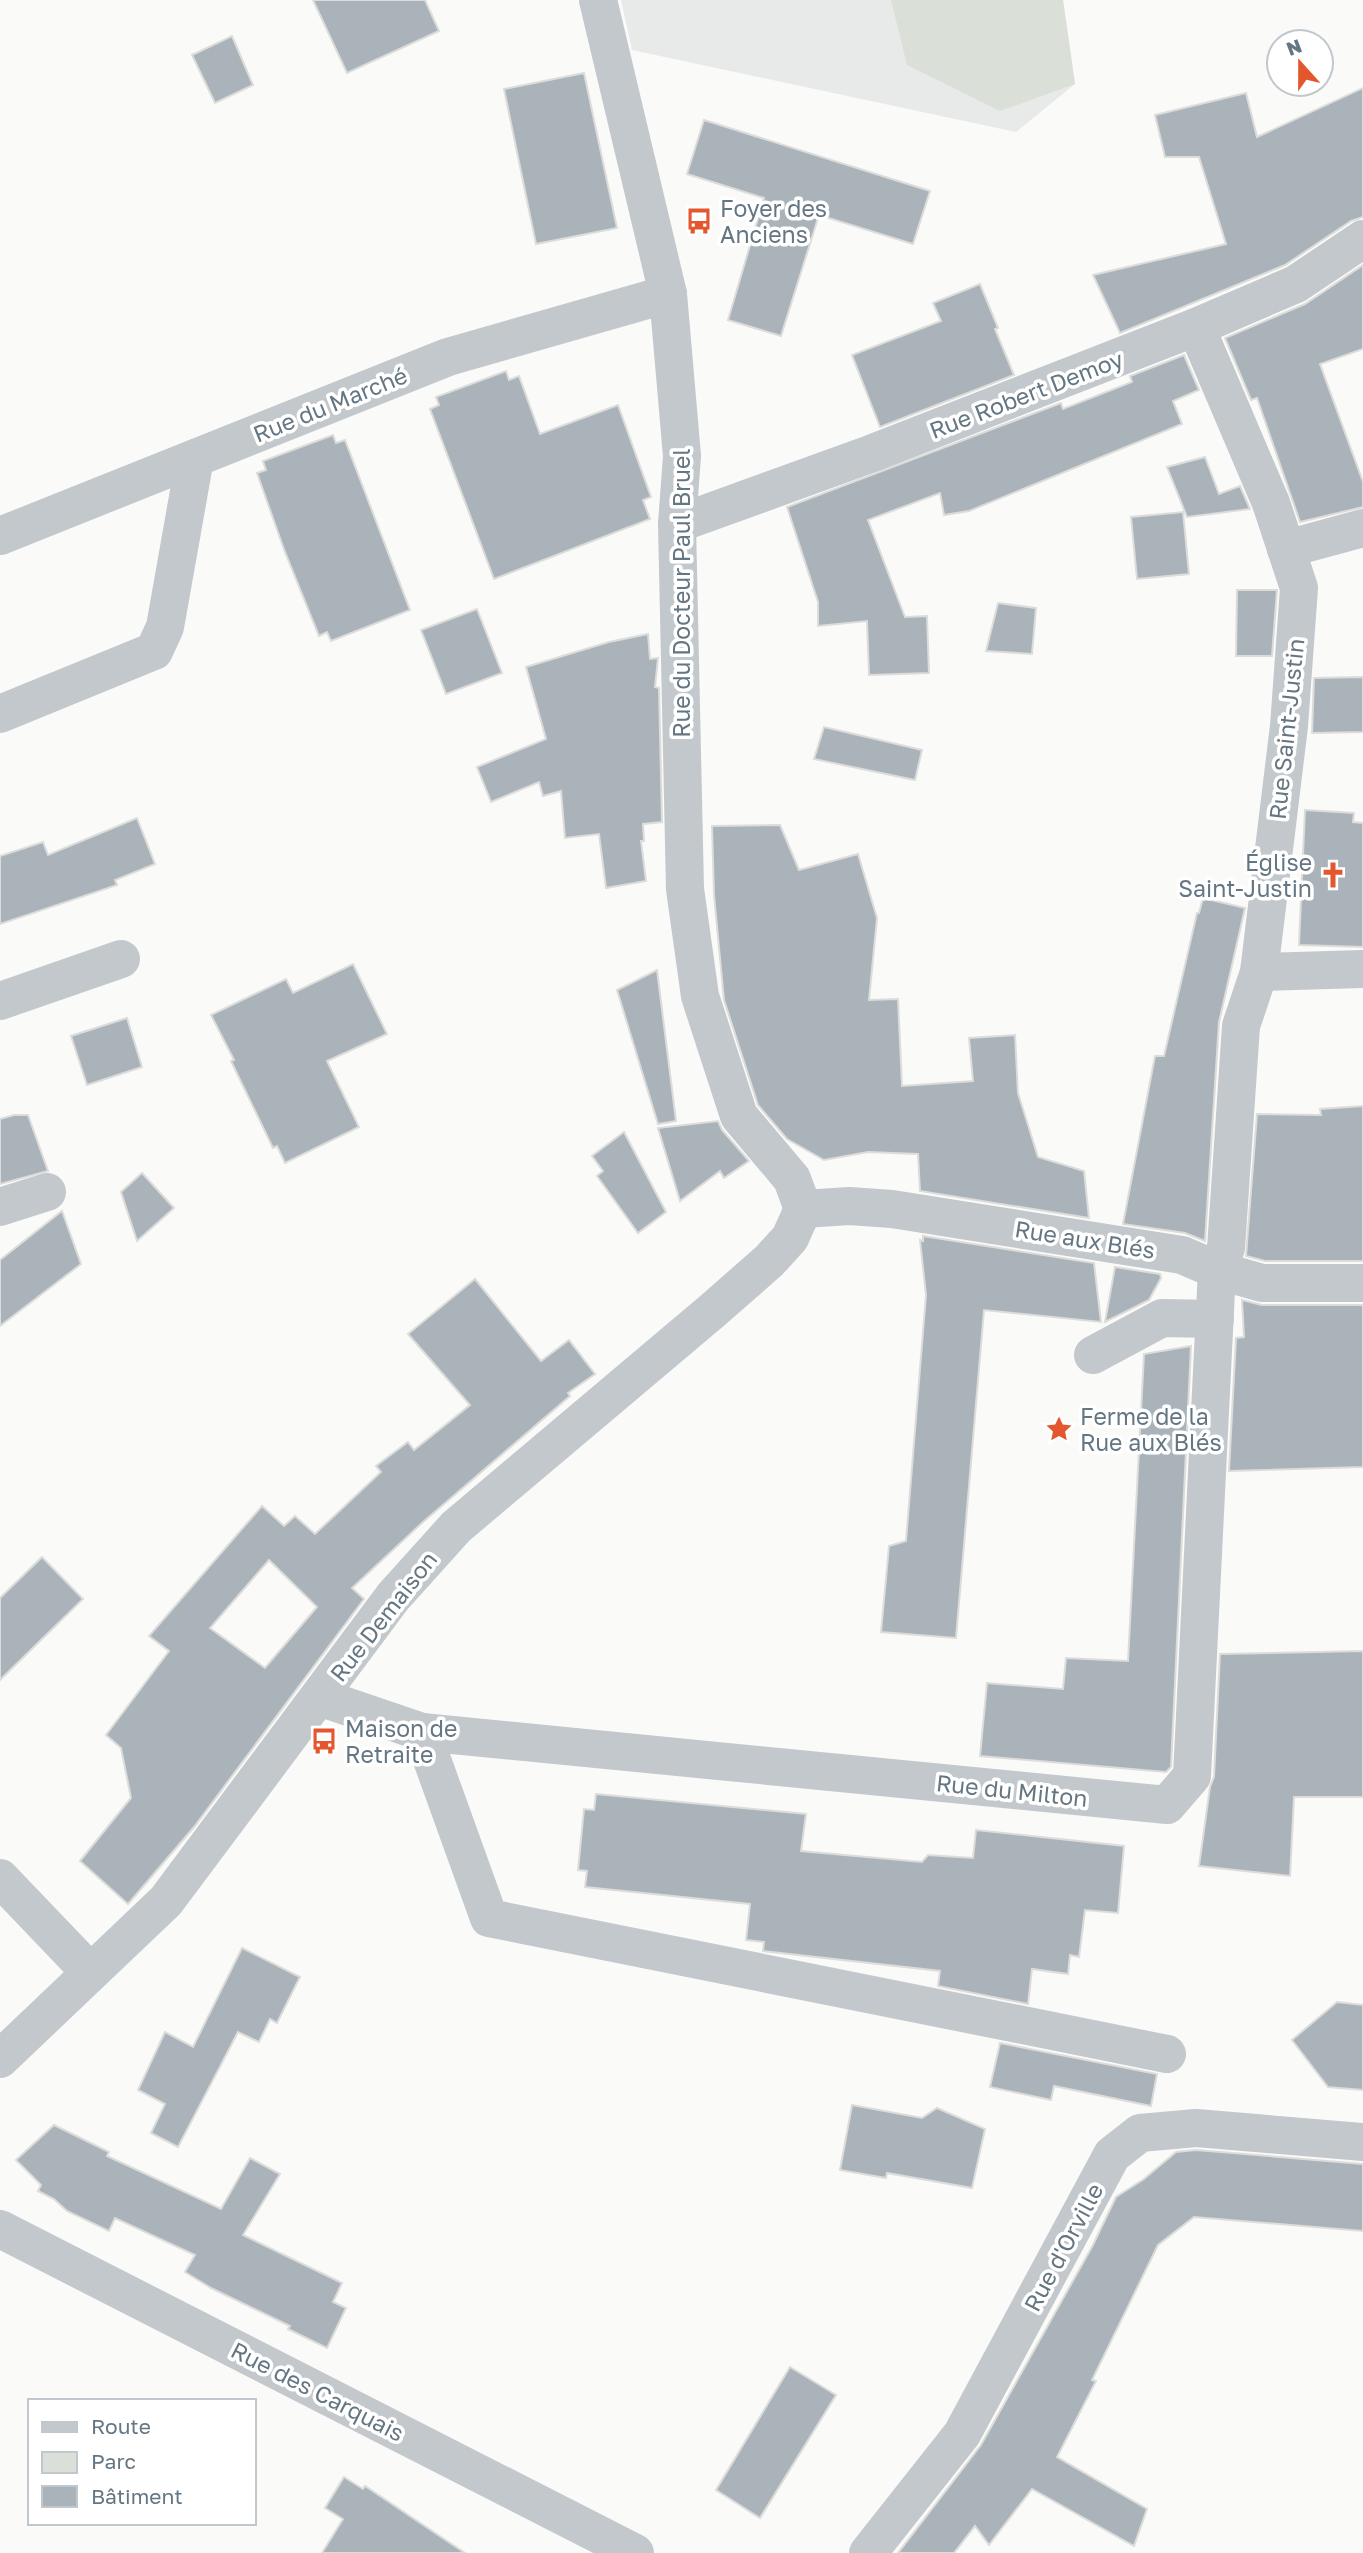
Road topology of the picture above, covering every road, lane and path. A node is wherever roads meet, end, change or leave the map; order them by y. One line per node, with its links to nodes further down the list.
1 (598, 0): 3 (street, Rue du Docteur Paul Bruel)
2 (1363, 239): 4 (street, Rue Robert Demoy)
3 (668, 294): 5 (street, Rue du Marché); 6 (street, Rue du Docteur Paul Bruel)
4 (1196, 327): 6 (street, Rue Robert Demoy); 9 (street, Rue Saint-Justin)
5 (195, 458): 8 (street, Rue du Marché); 10 (street)
6 (677, 524): 17 (street, Rue du Docteur Paul Bruel)
7 (1363, 528): 9 (street)
8 (0, 536)
9 (1286, 549): 13 (street, Rue Saint-Justin)
10 (0, 714)
11 (121, 959): 14 (street)
12 (1363, 970): 13 (street)
13 (1259, 972): 18 (street, Rue Saint-Justin)
14 (0, 1001)
15 (47, 1192): 16 (street)
16 (0, 1207)
17 (803, 1209): 18 (street, Rue aux Blés); 22 (street, Rue Demaison)
18 (1217, 1270): 19 (street, Rue aux Blés); 20 (street, Rue du Milton)
19 (1363, 1283)
20 (1215, 1319): 21 (street); 23 (street, Rue du Milton)
21 (1093, 1355)
22 (319, 1697): 23 (street, Rue du Milton); 25 (street, Rue Demaison)
23 (422, 1732): 26 (street)
24 (0, 1878): 25 (street)
25 (90, 1972): 27 (street, Rue Demaison)
26 (1167, 2054)
27 (0, 2059)
28 (1363, 2142): 31 (street, Rue d'Orville)
29 (0, 2229): 30 (street, Rue des Carquais)
30 (635, 2553)
31 (868, 2553)

